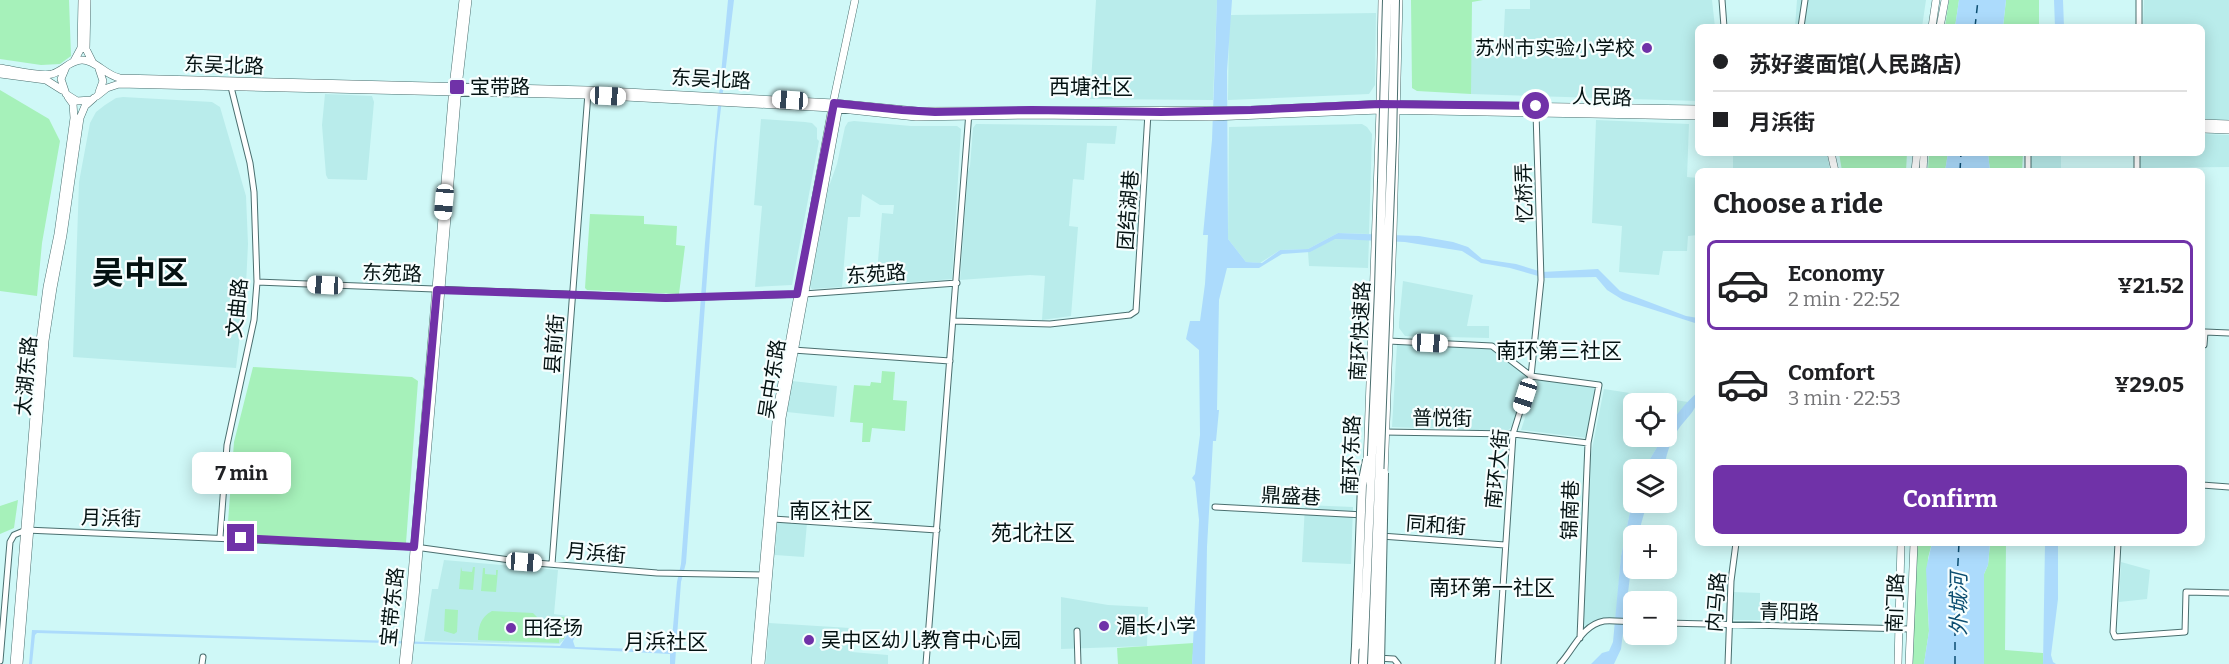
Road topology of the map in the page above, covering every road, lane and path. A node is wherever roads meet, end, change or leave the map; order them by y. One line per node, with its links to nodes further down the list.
1 (82, 0): 20 (main road)
2 (87, 0): 21 (main road)
3 (463, 0): 26 (main road)
4 (468, 0): 26 (main road)
5 (855, 0): 30 (main road)
6 (860, 0): 30 (main road)
7 (1382, 0): 31 (main road, 南环东路)
8 (1387, 0): 56 (highway, 南环快速路, bridge)
9 (1397, 0): 32 (main road, 南环东路); 56 (highway, 南环快速路, bridge)
10 (1722, 0): 15 (street)
11 (1805, 0): 16 (street)
12 (1936, 0): 17 (main road)
13 (1945, 0): 18 (main road)
14 (2139, 0): 19 (street)
15 (1724, 24)
16 (1801, 24)
17 (1932, 24)
18 (1941, 24)
19 (2139, 24)
20 (69, 65): 21 (main road); 24 (main road); 28 (main road)
21 (96, 66): 25 (main road, 东吴北路); 29 (main road)
22 (0, 69): 24 (main road)
23 (0, 74): 24 (main road)
24 (31, 75): 28 (main road)
25 (230, 84): 26 (main road, 东吴北路); 29 (main road, 东吴北路); 43 (street, 文曲路)
26 (455, 90): 27 (main road, 东吴北路); 45 (main road, 宝带东路)
27 (588, 93): 30 (main road, 东吴北路); 47 (street, 县前街)
28 (67, 96): 29 (main road); 64 (main road, 太湖东路)
29 (95, 97): 64 (main road, 太湖东路)
30 (836, 105): 35 (main road, 东吴北路); 46 (main road, 吴中东路)
31 (1380, 107): 32 (main road, 东吴北路); 36 (main road, 东吴北路); 51 (main road, 南环东路)
32 (1397, 108): 33 (main road, 人民路); 52 (main road, 南环东路)
33 (1536, 109): 34 (main road, 人民路); 37 (main road, 人民路); 42 (street, 忆桥弄)
34 (1695, 109)
35 (969, 113): 36 (main road, 东吴北路); 44 (street)
36 (1148, 114): 48 (street, 团结湖巷)
37 (1695, 116)
38 (2205, 123): 39 (main road)
39 (2229, 124)
40 (2205, 129): 41 (main road)
41 (2229, 130)
42 (1541, 280): 55 (street, 南环大街)
43 (257, 282): 45 (street, 东苑路); 68 (street, 文曲路)
44 (957, 283): 46 (street, 东苑路); 48 (street)
45 (439, 290): 47 (street, 东苑路); 74 (main road, 宝带东路)
46 (800, 294): 47 (street, 东苑路); 53 (main road, 吴中东路); 76 (main road, 吴中东路)
47 (572, 295): 75 (street, 县前街)
48 (954, 321): 54 (street)
49 (2205, 332): 50 (street)
50 (2229, 333)
51 (1371, 339): 52 (street); 56 (main road, 南环东路)
52 (1389, 341): 55 (street); 56 (main road, 南环东路)
53 (794, 350): 54 (street); 63 (main road, 吴中东路)
54 (950, 361): 65 (street)
55 (1531, 376): 57 (street, 南环大街); 58 (street, 锦南巷)
56 (1376, 434): 57 (street, 普悦街); 62 (main road, 南环东路); 67 (main road, 南环东路); 88 (highway, 南环快速路, bridge); 88 (highway, bridge); 89 (highway, bridge)
57 (1512, 434): 58 (street, 普悦街); 69 (street, 南环大街)
58 (1588, 442): 84 (street, 锦南巷)
59 (2205, 485): 60 (street)
60 (2229, 487)
61 (1215, 507): 62 (street, 鼎盛巷)
62 (1365, 515): 66 (main road, 南环东路)
63 (773, 519): 65 (street); 76 (main road, 吴中东路)
64 (28, 530): 68 (street, 月浜街); 87 (street); 90 (main road, 太湖东路); 91 (main road, 太湖东路)
65 (937, 530): 97 (street)
66 (1365, 536): 67 (street, 同和街); 88 (main road, 南环东路)
67 (1381, 536): 69 (street, 同和街); 89 (main road, 南环东路)
68 (220, 537): 74 (street, 月浜街)
69 (1505, 545): 100 (street, 南环大街)
70 (1736, 546): 80 (street, 内马路)
71 (1901, 546): 81 (main road, 南门路)
72 (1914, 546): 82 (main road, 南门路)
73 (2118, 546): 77 (street)
74 (417, 547): 75 (street, 月浜街); 85 (main road, 宝带东路)
75 (552, 564): 76 (street, 月浜街)
76 (765, 575): 95 (main road, 吴中东路); 96 (main road, 吴中东路)
77 (2229, 593)
78 (1623, 622): 84 (street)
79 (1677, 624): 80 (street, 青阳路)
80 (1728, 626): 81 (street, 青阳路); 102 (street, 内马路)
81 (1899, 628): 82 (street, 青阳路); 103 (main road, 南门路)
82 (1910, 629): 104 (main road, 南门路)
83 (1077, 631): 98 (street)
84 (1580, 638): 101 (street)
85 (409, 642): 93 (main road, 宝带东路); 94 (main road, 宝带东路)
86 (203, 657): 92 (street)
87 (0, 661)
88 (1359, 663): 89 (street)
89 (1378, 663): 99 (street)
90 (14, 664)
91 (19, 664)
92 (202, 664)
93 (403, 664)
94 (408, 664)
95 (755, 664)
96 (761, 664)
97 (926, 664)
98 (1078, 664)
99 (1398, 664)
100 (1498, 664)
101 (1560, 664)
102 (1728, 664)
103 (1898, 664)
104 (1909, 664)

